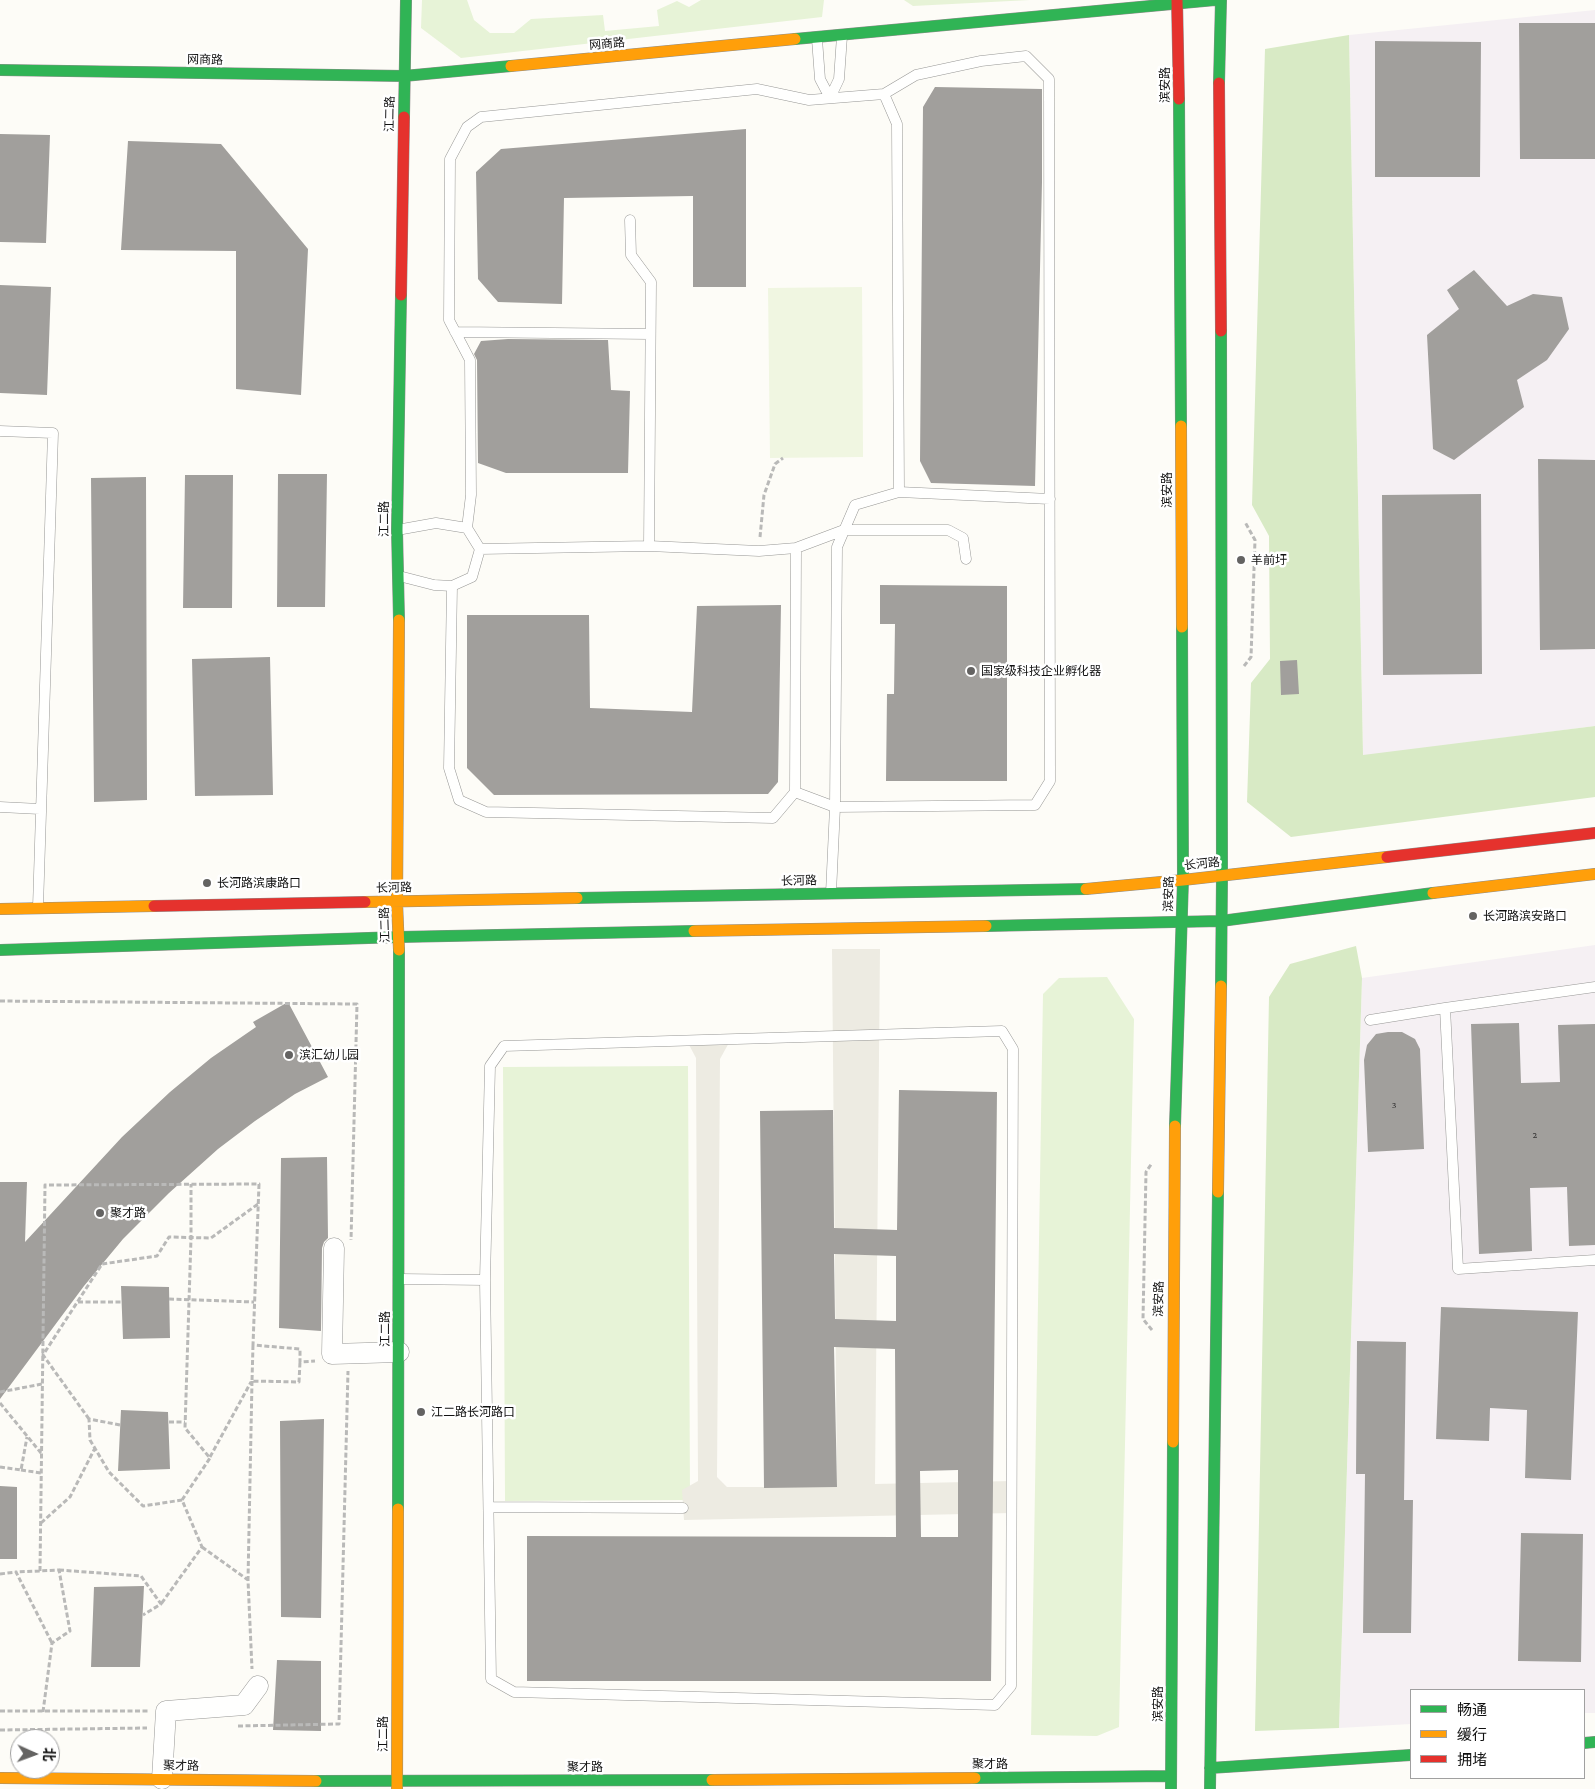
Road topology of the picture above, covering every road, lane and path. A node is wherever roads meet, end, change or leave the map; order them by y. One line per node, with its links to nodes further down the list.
1 (406, 0): 8 (main road, 江二路)
2 (1215, 0): 4 (main road, 网商路)
3 (1221, 0): 34 (main road)
4 (1177, 2): 5 (main road, 网商路); 35 (main road, 滨安路)
5 (842, 35): 6 (main road, 网商路); 10 (lane)
6 (817, 38): 8 (main road, 网商路); 10 (lane)
7 (0, 70): 8 (main road, 网商路)
8 (404, 76): 19 (main road, 江二路)
9 (884, 94): 10 (lane); 16 (lane); 17 (lane)
10 (830, 98): 12 (lane)
11 (630, 220): 13 (lane)
12 (455, 332): 13 (lane); 18 (lane)
13 (650, 334): 21 (lane)
14 (0, 431): 31 (lane)
15 (784, 458): 24 (path)
16 (899, 492): 17 (lane); 20 (lane)
17 (1050, 499): 30 (lane)
18 (467, 528): 19 (lane); 23 (lane)
19 (397, 530): 26 (main road, 江二路)
20 (844, 530): 22 (lane); 25 (lane); 30 (lane)
21 (649, 546): 23 (lane); 24 (lane)
22 (796, 548): 24 (lane); 28 (lane)
23 (480, 549): 27 (lane)
24 (759, 550)
25 (966, 559)
26 (398, 576): 27 (lane); 37 (main road, 江二路)
27 (452, 586): 28 (lane)
28 (795, 792): 30 (lane)
29 (0, 807): 31 (lane)
30 (835, 807): 36 (lane)
31 (40, 809): 38 (lane)
32 (1595, 833): 34 (main road, 长河路)
33 (1595, 874): 40 (main road)
34 (1222, 876): 35 (main road, 长河路); 40 (main road)
35 (1183, 880): 36 (main road, 长河路); 41 (main road, 滨安路)
36 (831, 894): 37 (main road, 长河路)
37 (397, 902): 38 (main road, 长河路); 42 (main road, 江二路)
38 (38, 908): 39 (main road, 长河路)
39 (0, 909)
40 (1221, 921): 41 (main road); 102 (main road)
41 (1183, 923): 42 (main road); 103 (main road, 滨安路)
42 (400, 937): 43 (main road); 53 (main road, 江二路)
43 (0, 950)
44 (1595, 987): 46 (lane)
45 (0, 1001): 51 (path)
46 (1445, 1008): 47 (lane); 52 (lane)
47 (1370, 1020)
48 (191, 1184): 49 (path); 50 (path); 62 (path)
49 (258, 1203): 50 (path); 59 (path)
50 (191, 1238): 56 (path); 57 (path)
51 (343, 1244): 61 (street)
52 (1595, 1260)
53 (399, 1279): 54 (lane); 61 (main road, 江二路)
54 (485, 1280): 82 (lane); 82 (lane)
55 (169, 1299): 56 (path)
56 (189, 1299): 59 (path); 72 (path)
57 (78, 1302): 58 (path); 62 (path)
58 (122, 1302)
59 (254, 1302): 60 (path)
60 (253, 1346): 64 (path); 66 (path)
61 (398, 1352): 107 (main road, 江二路)
62 (43, 1355): 67 (path); 70 (path)
63 (319, 1361): 64 (path)
64 (300, 1362): 66 (path)
65 (348, 1369): 98 (path)
66 (252, 1381): 77 (path); 90 (path)
67 (42, 1384): 68 (path); 76 (path)
68 (0, 1392)
69 (0, 1403): 74 (path)
70 (89, 1419): 73 (path); 75 (path)
71 (168, 1422): 72 (path)
72 (185, 1422): 77 (path)
73 (120, 1425)
74 (27, 1436): 76 (path); 79 (path)
75 (95, 1448): 81 (path); 84 (path)
76 (42, 1454): 80 (path)
77 (210, 1458): 81 (path)
78 (0, 1467): 79 (path)
79 (21, 1470): 80 (path)
80 (41, 1473): 84 (path)
81 (182, 1500): 85 (path)
82 (489, 1507): 83 (lane)
83 (683, 1508)
84 (40, 1524): 87 (path)
85 (202, 1546): 90 (path); 91 (path)
86 (59, 1570): 87 (path); 91 (path); 93 (path)
87 (40, 1571): 88 (path)
88 (16, 1572): 89 (path); 93 (path)
89 (0, 1574)
90 (248, 1580): 94 (path)
91 (161, 1604): 92 (path)
92 (143, 1615)
93 (52, 1643): 97 (path)
94 (256, 1678): 96 (street)
95 (0, 1710): 97 (path)
96 (166, 1711): 97 (path); 105 (street)
97 (43, 1712)
98 (229, 1726)
99 (149, 1728): 100 (path)
100 (0, 1730)
101 (1410, 1754): 102 (main road)
102 (1210, 1768): 109 (main road)
103 (1171, 1776): 107 (main road, 聚才路); 108 (main road, 滨安路)
104 (0, 1778): 106 (main road, 聚才路)
105 (162, 1779): 106 (main road, 聚才路); 107 (main road, 聚才路)
106 (66, 1784)
107 (397, 1785)
108 (1171, 1789)
109 (1210, 1789)

